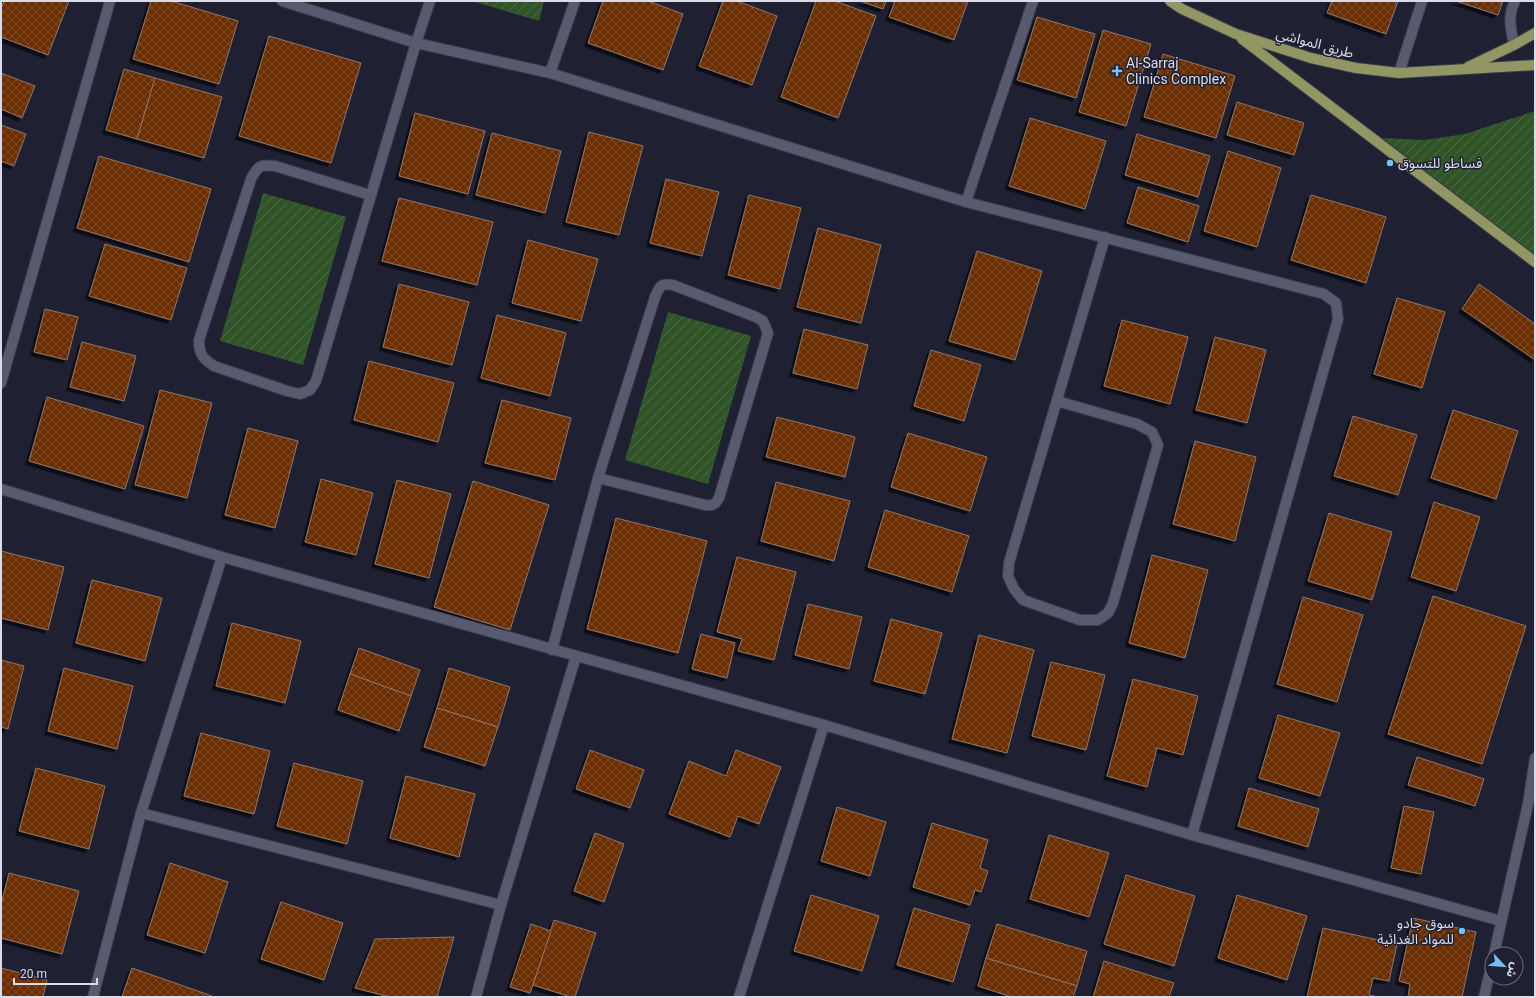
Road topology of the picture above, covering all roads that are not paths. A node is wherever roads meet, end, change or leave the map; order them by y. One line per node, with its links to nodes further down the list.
1 (110, 1): 21 (street)
2 (282, 1): 11 (street)
3 (430, 1): 11 (street)
4 (575, 1): 15 (street)
5 (1033, 1): 18 (street)
6 (1170, 1): 10 (main road, طريق المواشي)
7 (1422, 1): 16 (street)
8 (1515, 1): 12 (street)
9 (1535, 33): 12 (main road, طريق المواشي)
10 (1236, 34): 16 (main road, طريق المواشي); 20 (main road)
11 (416, 43): 15 (street); 17 (street)
12 (1514, 45): 14 (main road, طريق المواشي)
13 (1535, 65): 14 (main road, طريق المواشي)
14 (1463, 70): 16 (main road, طريق المواشي)
15 (550, 73): 18 (street)
16 (1399, 73)
17 (370, 195): 17 (street)
18 (966, 202): 19 (street)
19 (1105, 237): 22 (street); 32 (street)
20 (1535, 262)
21 (1, 383)
22 (1057, 401): 22 (street)
23 (598, 478): 23 (street); 26 (street)
24 (1, 489): 25 (street)
25 (222, 557): 26 (street); 31 (street)
26 (552, 650): 27 (street)
27 (576, 656): 28 (street); 33 (street)
28 (824, 725): 32 (street); 37 (street)
29 (1535, 758): 30 (street)
30 (1531, 804): 34 (street)
31 (141, 813): 33 (street); 38 (street)
32 (1192, 834): 34 (street)
33 (501, 905): 39 (street)
34 (1501, 921): 35 (street)
35 (1496, 946)
36 (1487, 986): 40 (street)
37 (742, 996)
38 (93, 997)
39 (476, 997)
40 (1484, 997)

